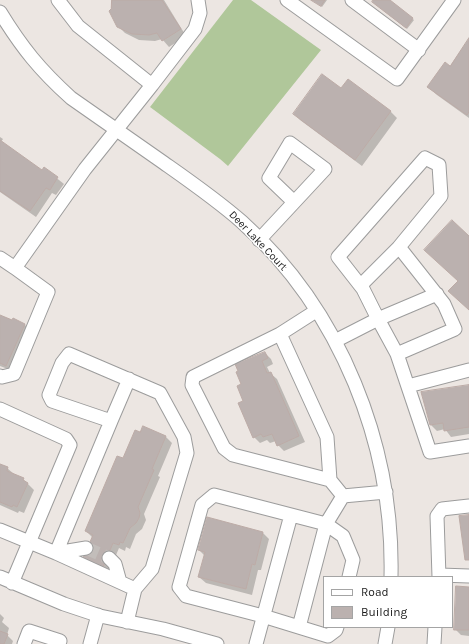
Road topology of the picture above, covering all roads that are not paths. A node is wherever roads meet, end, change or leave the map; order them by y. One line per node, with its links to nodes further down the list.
1 (58, 0): 8 (street)
2 (198, 0): 8 (street)
3 (287, 0): 7 (street)
4 (352, 0): 7 (street)
5 (454, 0): 7 (street)
6 (0, 12): 9 (street, Deer Lake Court)
7 (419, 50)
8 (152, 85): 9 (street)
9 (116, 129): 11 (street, Deer Lake Court); 14 (street)
10 (294, 202): 10 (street); 11 (street)
11 (259, 240): 17 (street, Deer Lake Court)
12 (399, 247): 15 (street); 15 (street); 16 (street)
13 (0, 258): 14 (street)
14 (15, 268): 23 (street)
15 (361, 285): 18 (street)
16 (437, 294): 18 (street); 21 (street)
17 (316, 311): 19 (street); 20 (street, Deer Lake Court)
18 (378, 320): 20 (street); 21 (street)
19 (280, 334): 29 (street); 29 (street)
20 (335, 341): 30 (street, Deer Lake Court)
21 (397, 354): 25 (street)
22 (469, 370): 25 (street)
23 (0, 376)
24 (128, 379): 27 (street); 27 (street); 47 (street)
25 (408, 386): 28 (street)
26 (0, 409): 36 (street)
27 (111, 421): 38 (street)
28 (469, 446)
29 (330, 480): 31 (street)
30 (386, 492): 31 (street); 41 (street, Deer Lake Court)
31 (343, 496): 34 (street)
32 (469, 506): 42 (street)
33 (291, 515): 34 (street); 49 (street); 49 (street)
34 (326, 524): 40 (street); 51 (street)
35 (0, 530): 36 (street)
36 (29, 542): 38 (street); 46 (street)
37 (86, 548): 38 (street)
38 (56, 553): 45 (street)
39 (109, 558): 45 (street)
40 (349, 576)
41 (391, 576)
42 (440, 576): 43 (street)
43 (469, 576)
44 (0, 577): 46 (street)
45 (120, 582): 47 (street)
46 (12, 583): 48 (street)
47 (135, 589): 50 (street)
48 (98, 616): 50 (street); 58 (street)
49 (263, 616): 51 (street); 60 (street)
50 (127, 622): 55 (street)
51 (298, 627): 52 (street)
52 (336, 628)
53 (388, 628): 61 (street)
54 (436, 628): 62 (street)
55 (178, 639): 59 (street)
56 (63, 643): 57 (street)
57 (24, 644)
58 (90, 644)
59 (217, 644)
60 (256, 644)
61 (384, 644)
62 (434, 644)

